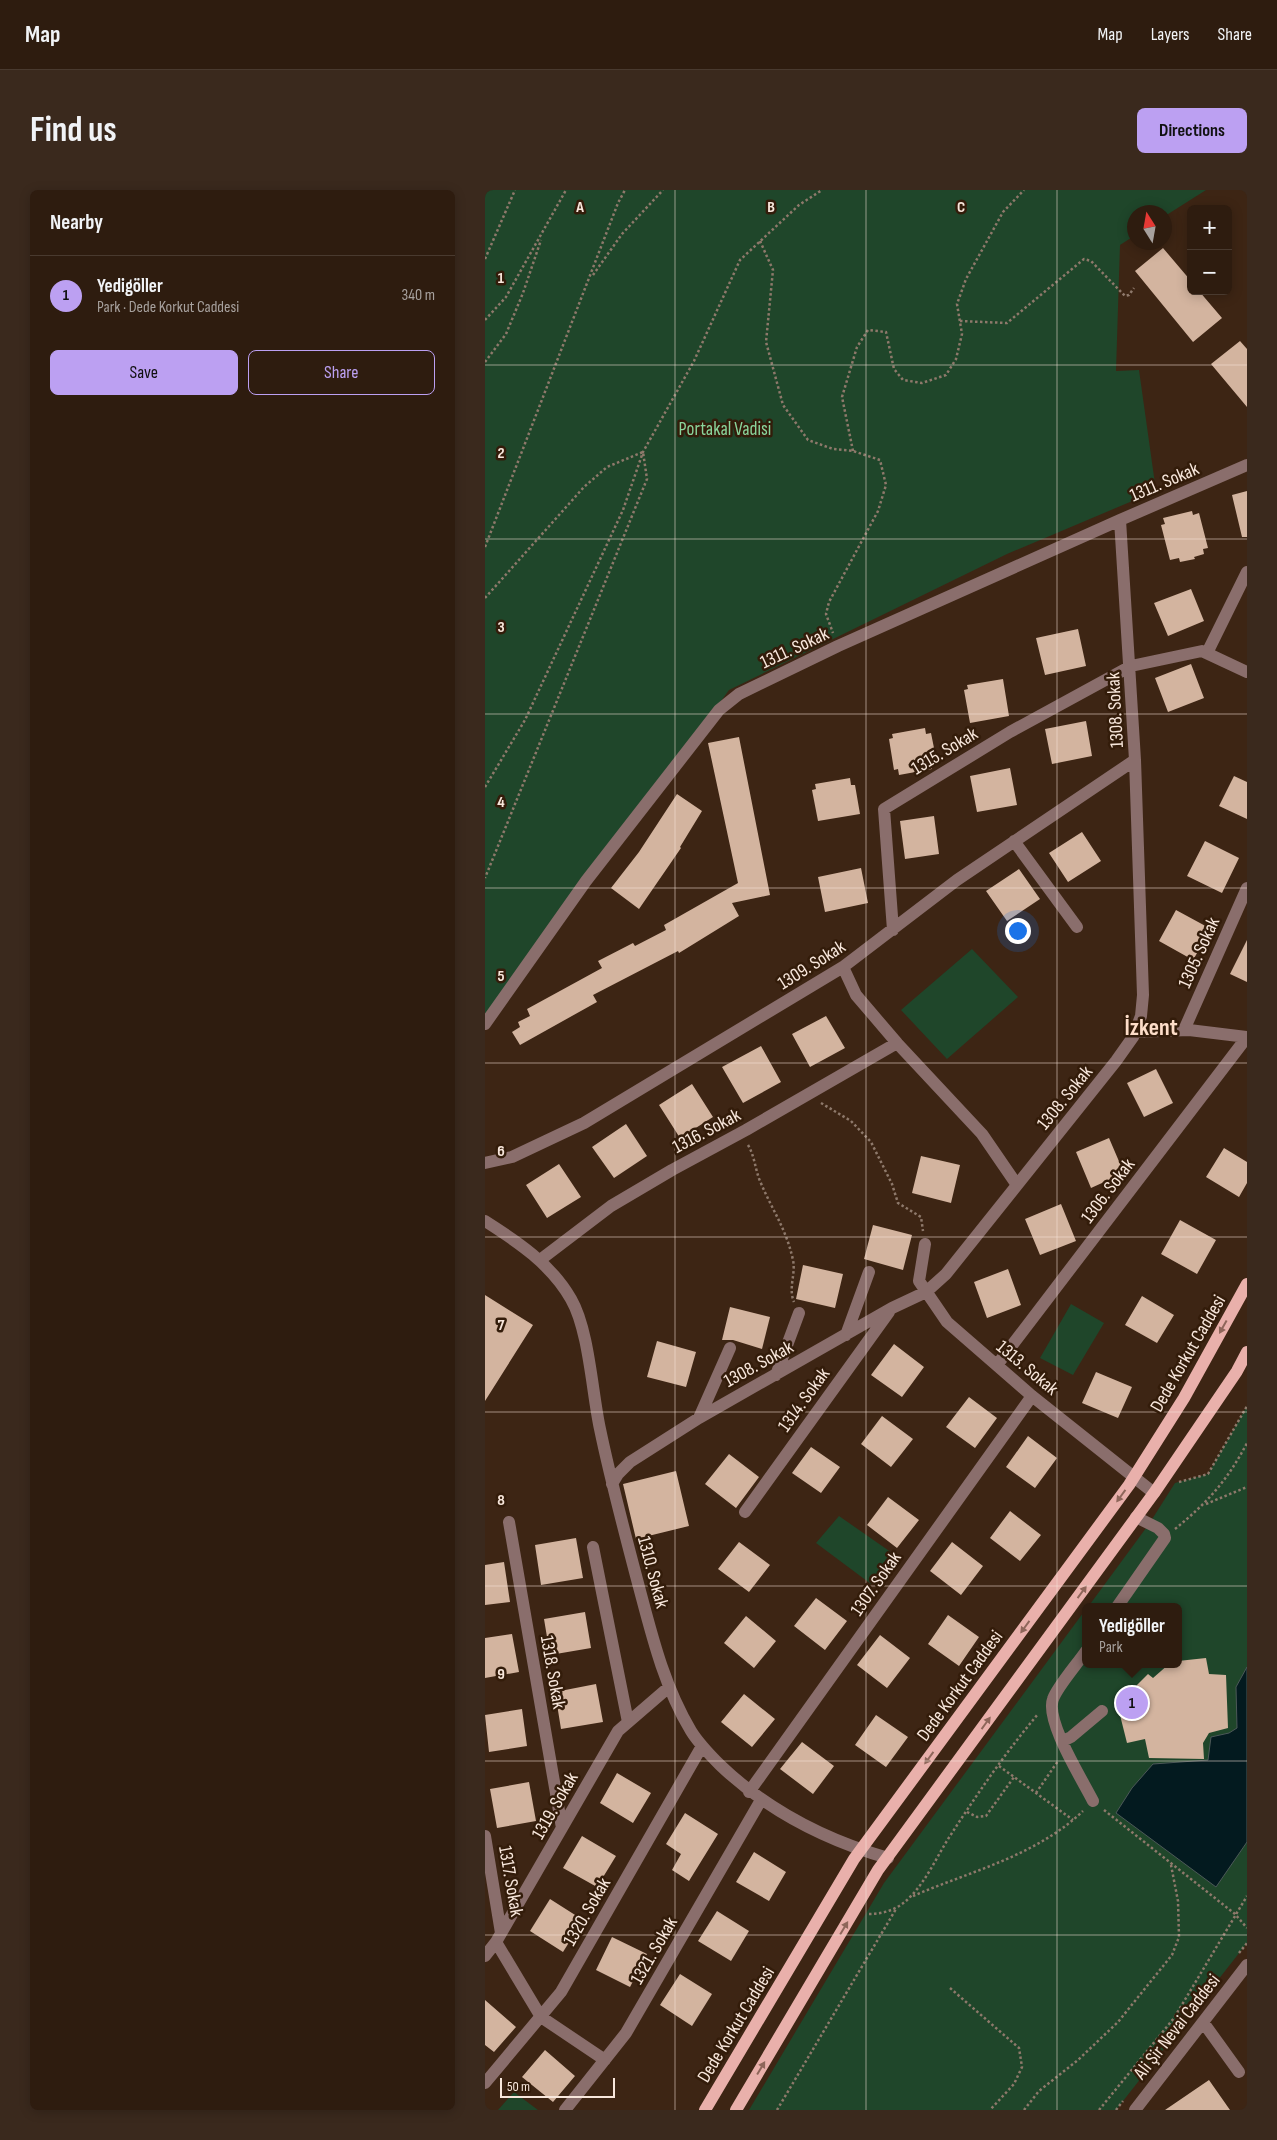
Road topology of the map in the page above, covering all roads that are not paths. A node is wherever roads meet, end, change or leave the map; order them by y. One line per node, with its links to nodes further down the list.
1 (1247, 465): 2 (street, 1311. Sokak)
2 (1120, 520): 5 (street, 1308. Sokak); 14 (street, 1311. Sokak)
3 (1247, 572): 4 (street)
4 (1207, 653): 5 (street); 6 (street)
5 (1131, 666): 7 (street, 1308. Sokak); 12 (street, 1315. Sokak)
6 (1247, 672)
7 (1135, 760): 8 (street, 1309. Sokak); 16 (street, 1308. Sokak)
8 (1014, 841): 11 (street); 12 (street, 1309. Sokak)
9 (1247, 888): 10 (street, 1305. Sokak)
10 (1244, 903): 15 (street, 1305. Sokak)
11 (1077, 927)
12 (893, 930): 13 (street, 1309. Sokak)
13 (843, 967): 18 (street); 19 (street, 1309. Sokak)
14 (485, 1024)
15 (1184, 1030): 16 (street); 17 (street)
16 (1135, 1032): 20 (street, 1308. Sokak)
17 (1247, 1037): 32 (street, 1306. Sokak)
18 (897, 1043): 20 (street); 23 (street, 1316. Sokak)
19 (485, 1163)
20 (1017, 1185): 26 (street, 1308. Sokak)
21 (485, 1221): 23 (street, 1310. Sokak)
22 (925, 1244): 26 (street, 1313. Sokak)
23 (540, 1260): 37 (street, 1310. Sokak)
24 (869, 1272): 29 (street)
25 (1247, 1284): 36 (main road, Dede Korkut Caddesi, one-way to 36)
26 (926, 1292): 27 (street, 1308. Sokak); 32 (street, 1313. Sokak)
27 (892, 1308): 29 (street, 1308. Sokak); 39 (street, 1314. Sokak)
28 (799, 1314): 33 (street)
29 (846, 1335): 33 (street, 1308. Sokak)
30 (730, 1348): 35 (street)
31 (1247, 1352): 38 (main road)
32 (997, 1365): 34 (street, 1313. Sokak)
33 (776, 1376): 35 (street, 1308. Sokak)
34 (1032, 1396): 36 (street, 1313. Sokak); 50 (street, 1307. Sokak)
35 (699, 1418): 37 (street, 1308. Sokak)
36 (1134, 1478): 38 (street, 1313. Sokak); 55 (main road, Dede Korkut Caddesi, one-way to 55)
37 (612, 1484): 45 (street, 1310. Sokak)
38 (1154, 1493): 40 (main road)
39 (745, 1512)
40 (1136, 1517): 43 (street); 56 (main road, one-way to 40)
41 (509, 1522): 53 (street, 1318. Sokak)
42 (593, 1547): 47 (street)
43 (1120, 1603)
44 (1082, 1657): 48 (street)
45 (669, 1687): 47 (street, 1319. Sokak); 49 (street, 1310. Sokak)
46 (1102, 1711): 48 (street)
47 (628, 1722): 53 (street, 1319. Sokak)
48 (1065, 1745): 52 (street)
49 (703, 1746): 50 (street, 1310. Sokak); 60 (street, 1320. Sokak)
50 (749, 1792): 51 (street, 1310. Sokak)
51 (761, 1800): 55 (street, 1310. Sokak); 62 (street, 1321. Sokak)
52 (1093, 1801)
53 (562, 1828): 57 (street, 1319. Sokak)
54 (485, 1836): 57 (street, 1317. Sokak)
55 (861, 1850): 56 (street, 1310. Sokak); 66 (main road, Dede Korkut Caddesi)
56 (888, 1858): 67 (main road, one-way to 56)
57 (499, 1937): 58 (street, 1319. Sokak); 60 (street)
58 (485, 1956)
59 (1247, 1965): 61 (street, Ali Şir Nevai Caddesi)
60 (541, 2017): 62 (street); 64 (street, 1320. Sokak)
61 (1203, 2022): 63 (street); 68 (street, Ali Şir Nevai Caddesi)
62 (605, 2060): 65 (street, 1321. Sokak)
63 (1239, 2072)
64 (485, 2083)
65 (565, 2110)
66 (705, 2110)
67 (736, 2110)
68 (1135, 2110)

